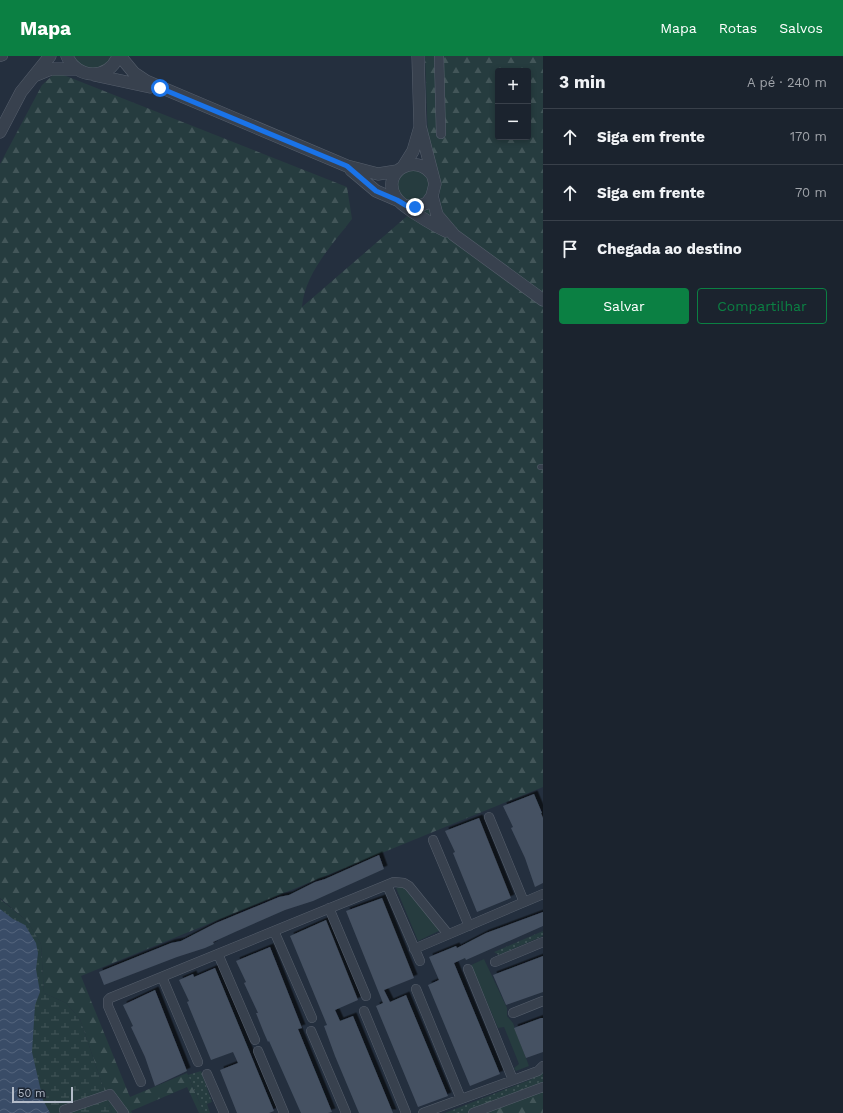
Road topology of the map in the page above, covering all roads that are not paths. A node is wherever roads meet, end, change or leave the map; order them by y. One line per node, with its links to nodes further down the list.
1 (50, 56): 8 (street)
2 (67, 56): 6 (street)
3 (119, 56): 7 (street); 9 (street)
4 (418, 56): 10 (street)
5 (439, 56): 12 (street)
6 (76, 69): 7 (street); 8 (street)
7 (94, 75): 9 (street)
8 (31, 78): 11 (street)
9 (160, 88): 13 (street)
10 (420, 126): 14 (street); 15 (street)
11 (0, 132)
12 (441, 134)
13 (347, 166): 14 (street); 17 (street)
14 (400, 169): 15 (street); 17 (street)
15 (433, 176): 16 (street)
16 (432, 196): 17 (street); 18 (street)
17 (402, 203): 18 (street)
18 (454, 235): 19 (street)
19 (543, 300)
20 (489, 817): 24 (street)
21 (432, 840): 26 (street)
22 (387, 885): 25 (street); 28 (street); 30 (street)
23 (543, 894): 24 (street)
24 (524, 902): 26 (street)
25 (329, 908): 27 (street); 37 (street)
26 (469, 926): 28 (street)
27 (274, 931): 31 (street); 41 (street)
28 (448, 934): 30 (street)
29 (543, 942): 33 (street)
30 (414, 949): 32 (street)
31 (218, 954): 35 (street); 43 (street)
32 (420, 961)
33 (495, 962)
34 (468, 969): 48 (street)
35 (162, 977): 45 (street); 49 (street)
36 (416, 989): 51 (street)
37 (366, 996)
38 (543, 1001): 40 (street)
39 (364, 1011): 57 (street)
40 (513, 1013)
41 (312, 1018)
42 (311, 1032): 56 (street)
43 (255, 1040)
44 (258, 1051): 55 (street)
45 (198, 1062)
46 (543, 1066): 48 (street)
47 (207, 1074): 54 (street)
48 (513, 1080): 51 (street)
49 (141, 1082)
50 (543, 1087): 59 (street)
51 (461, 1099): 58 (street)
52 (64, 1110): 53 (street)
53 (124, 1113)
54 (224, 1113)
55 (284, 1113)
56 (346, 1113)
57 (406, 1113)
58 (424, 1113)
59 (473, 1113)

